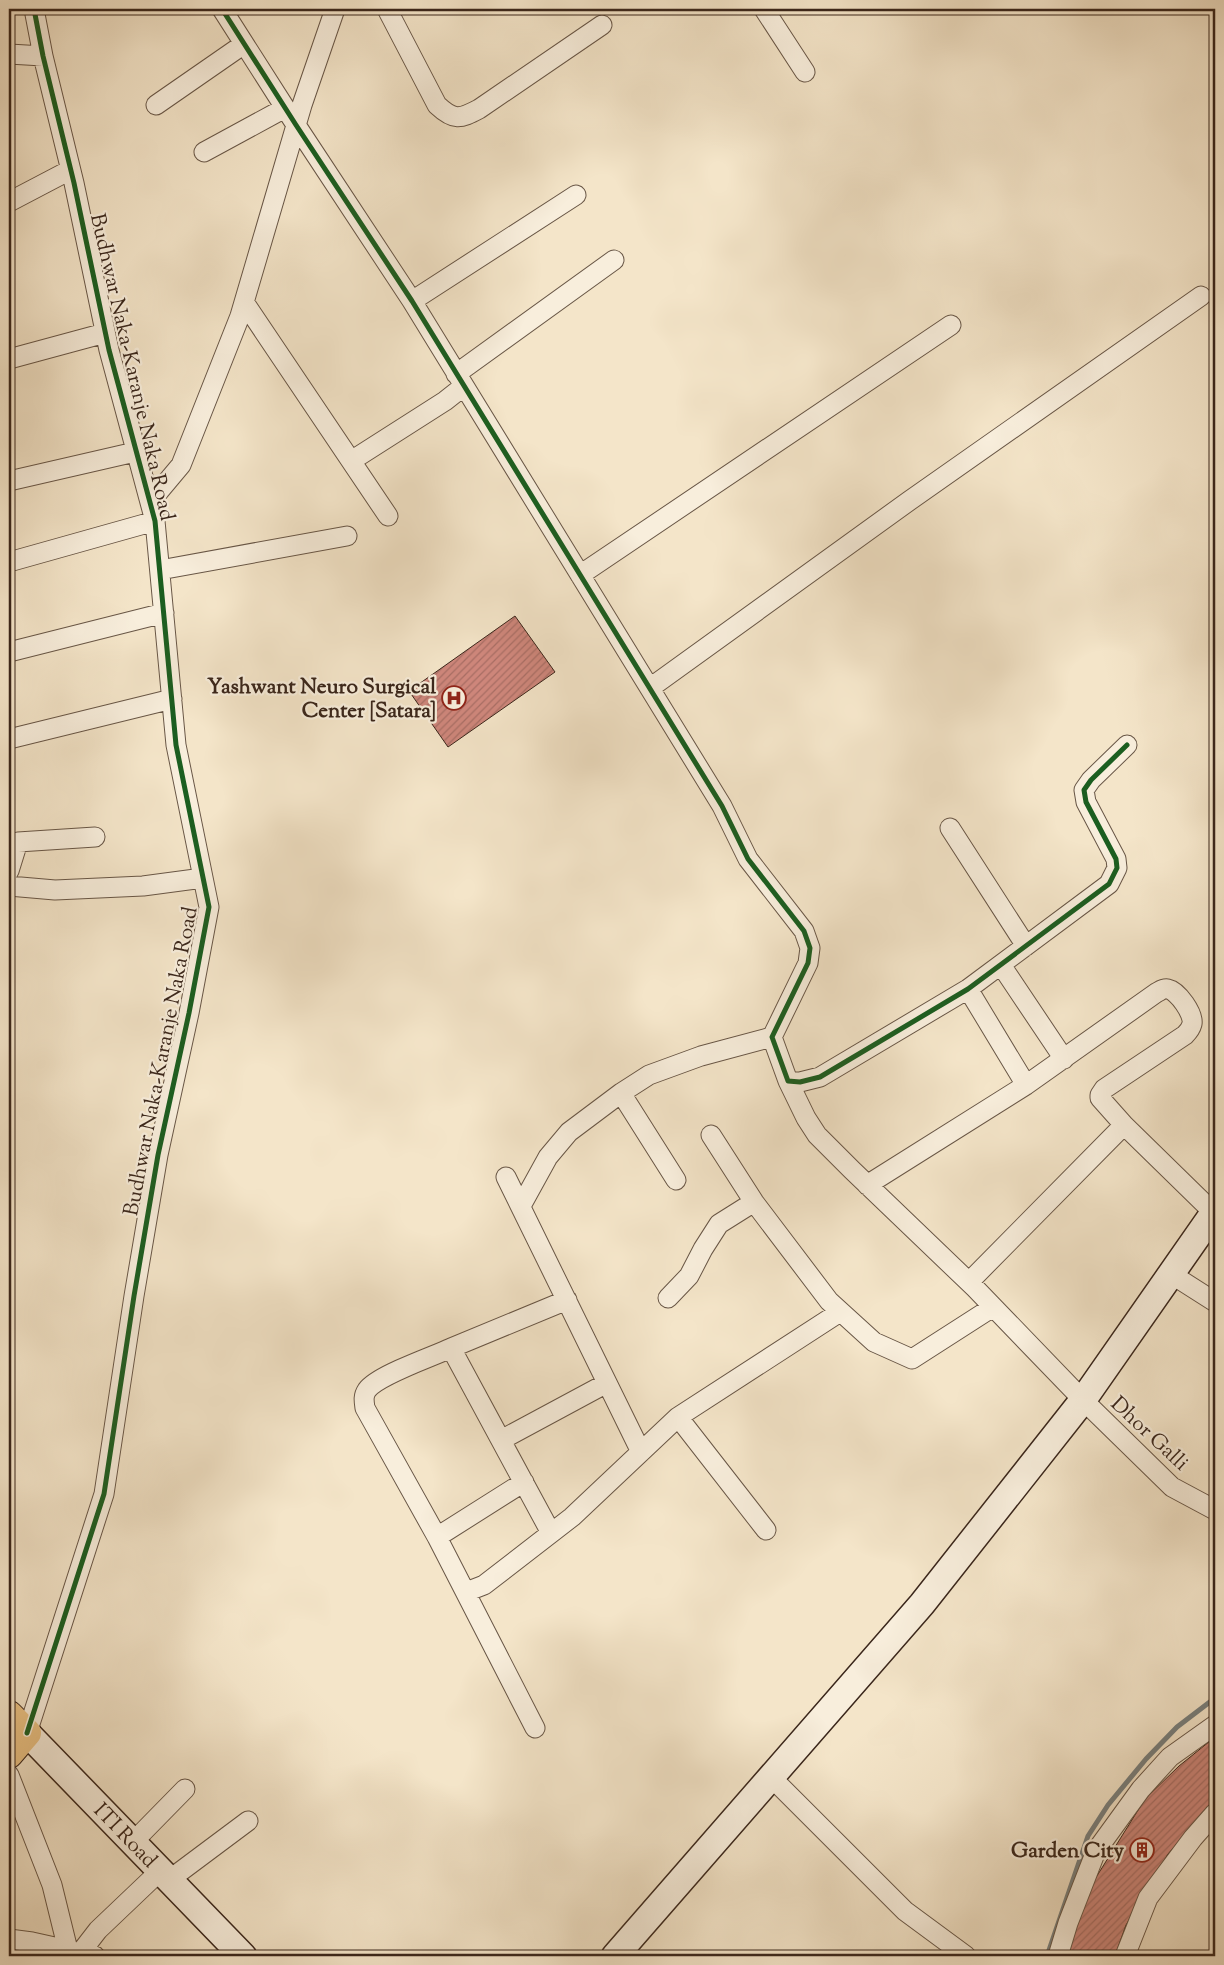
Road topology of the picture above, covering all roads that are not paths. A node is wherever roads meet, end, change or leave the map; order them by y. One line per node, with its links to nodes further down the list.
1 (34, 9): 9 (street, Budhwar Naka-Karanje Naka Road)
2 (222, 9): 7 (street)
3 (335, 9): 13 (street)
4 (387, 9): 6 (street)
5 (764, 9): 10 (street)
6 (602, 25)
7 (244, 44): 11 (street); 12 (street)
8 (9, 54): 9 (street)
9 (43, 56): 15 (street, Budhwar Naka-Karanje Naka Road)
10 (805, 72)
11 (156, 105)
12 (285, 108): 13 (street); 14 (street)
13 (296, 125): 20 (street); 21 (street)
14 (204, 152)
15 (70, 170): 17 (street); 23 (street, Budhwar Naka-Karanje Naka Road)
16 (576, 195): 20 (street)
17 (9, 202)
18 (614, 260): 25 (street)
19 (1201, 296): 38 (street)
20 (412, 301): 25 (street)
21 (244, 302): 27 (street); 29 (street)
22 (951, 325): 35 (street)
23 (105, 334): 24 (street); 26 (street, Budhwar Naka-Karanje Naka Road)
24 (9, 359)
25 (460, 380): 27 (street); 35 (street)
26 (136, 452): 28 (street); 29 (street, Budhwar Naka-Karanje Naka Road)
27 (351, 462): 30 (street)
28 (9, 481)
29 (150, 502): 31 (street, Budhwar Naka-Karanje Naka Road)
30 (388, 516)
31 (155, 521): 33 (street); 34 (street, Budhwar Naka-Karanje Naka Road)
32 (347, 536): 34 (street)
33 (9, 562)
34 (160, 570): 36 (street, Budhwar Naka-Karanje Naka Road)
35 (580, 575): 38 (street)
36 (164, 613): 37 (street); 39 (street, Budhwar Naka-Karanje Naka Road)
37 (9, 652)
38 (650, 688): 50 (street)
39 (172, 699): 40 (street); 45 (street, Budhwar Naka-Karanje Naka Road)
40 (9, 739)
41 (1127, 745): 47 (street)
42 (950, 828): 47 (street)
43 (95, 837): 44 (street)
44 (9, 871)
45 (203, 878): 46 (street); 82 (street, Budhwar Naka-Karanje Naka Road)
46 (9, 886)
47 (1026, 946): 48 (street)
48 (1001, 965): 49 (street); 51 (street)
49 (968, 989): 52 (street); 53 (street)
50 (772, 1038): 52 (street, Dhor Galli); 54 (street)
51 (1064, 1058): 53 (street); 55 (street)
52 (788, 1081): 59 (street, Dhor Galli)
53 (1026, 1085): 59 (street)
54 (621, 1093): 58 (street); 61 (street)
55 (1124, 1125): 62 (street); 64 (street)
56 (711, 1135): 60 (street)
57 (506, 1177): 61 (street)
58 (676, 1180)
59 (868, 1185): 64 (street, Dhor Galli)
60 (754, 1202): 65 (street); 69 (street)
61 (521, 1206): 66 (street)
62 (1215, 1212): 63 (main road)
63 (1171, 1274): 67 (street); 72 (main road)
64 (968, 1282): 68 (street, Dhor Galli)
65 (668, 1298)
66 (566, 1300): 70 (street); 71 (street)
67 (1215, 1302)
68 (993, 1307): 69 (street); 72 (street, Dhor Galli)
69 (840, 1312): 73 (street)
70 (451, 1348): 74 (street); 80 (street)
71 (607, 1383): 74 (street); 75 (street)
72 (1082, 1400): 77 (street, Dhor Galli); 87 (main road)
73 (678, 1417): 75 (street); 78 (street)
74 (500, 1440): 76 (street)
75 (641, 1452): 79 (street)
76 (524, 1482): 79 (street); 80 (street)
77 (1215, 1510)
78 (766, 1530)
79 (551, 1533): 81 (street)
80 (437, 1537): 81 (street)
81 (466, 1592): 84 (street)
82 (18, 1724): 85 (main road); 91 (main road, ITI Road)
83 (1215, 1725): 99 (street)
84 (535, 1728)
85 (9, 1754)
86 (9, 1775): 95 (street)
87 (771, 1777): 97 (main road); 98 (street)
88 (185, 1789): 91 (street)
89 (1215, 1813): 100 (street)
90 (248, 1821): 92 (street)
91 (133, 1842): 92 (main road, ITI Road)
92 (165, 1875): 95 (street); 96 (main road, ITI Road)
93 (9, 1939): 94 (street)
94 (38, 1950): 95 (street)
95 (81, 1953)
96 (243, 1956)
97 (615, 1956)
98 (966, 1956)
99 (1058, 1956)
100 (1125, 1956)

